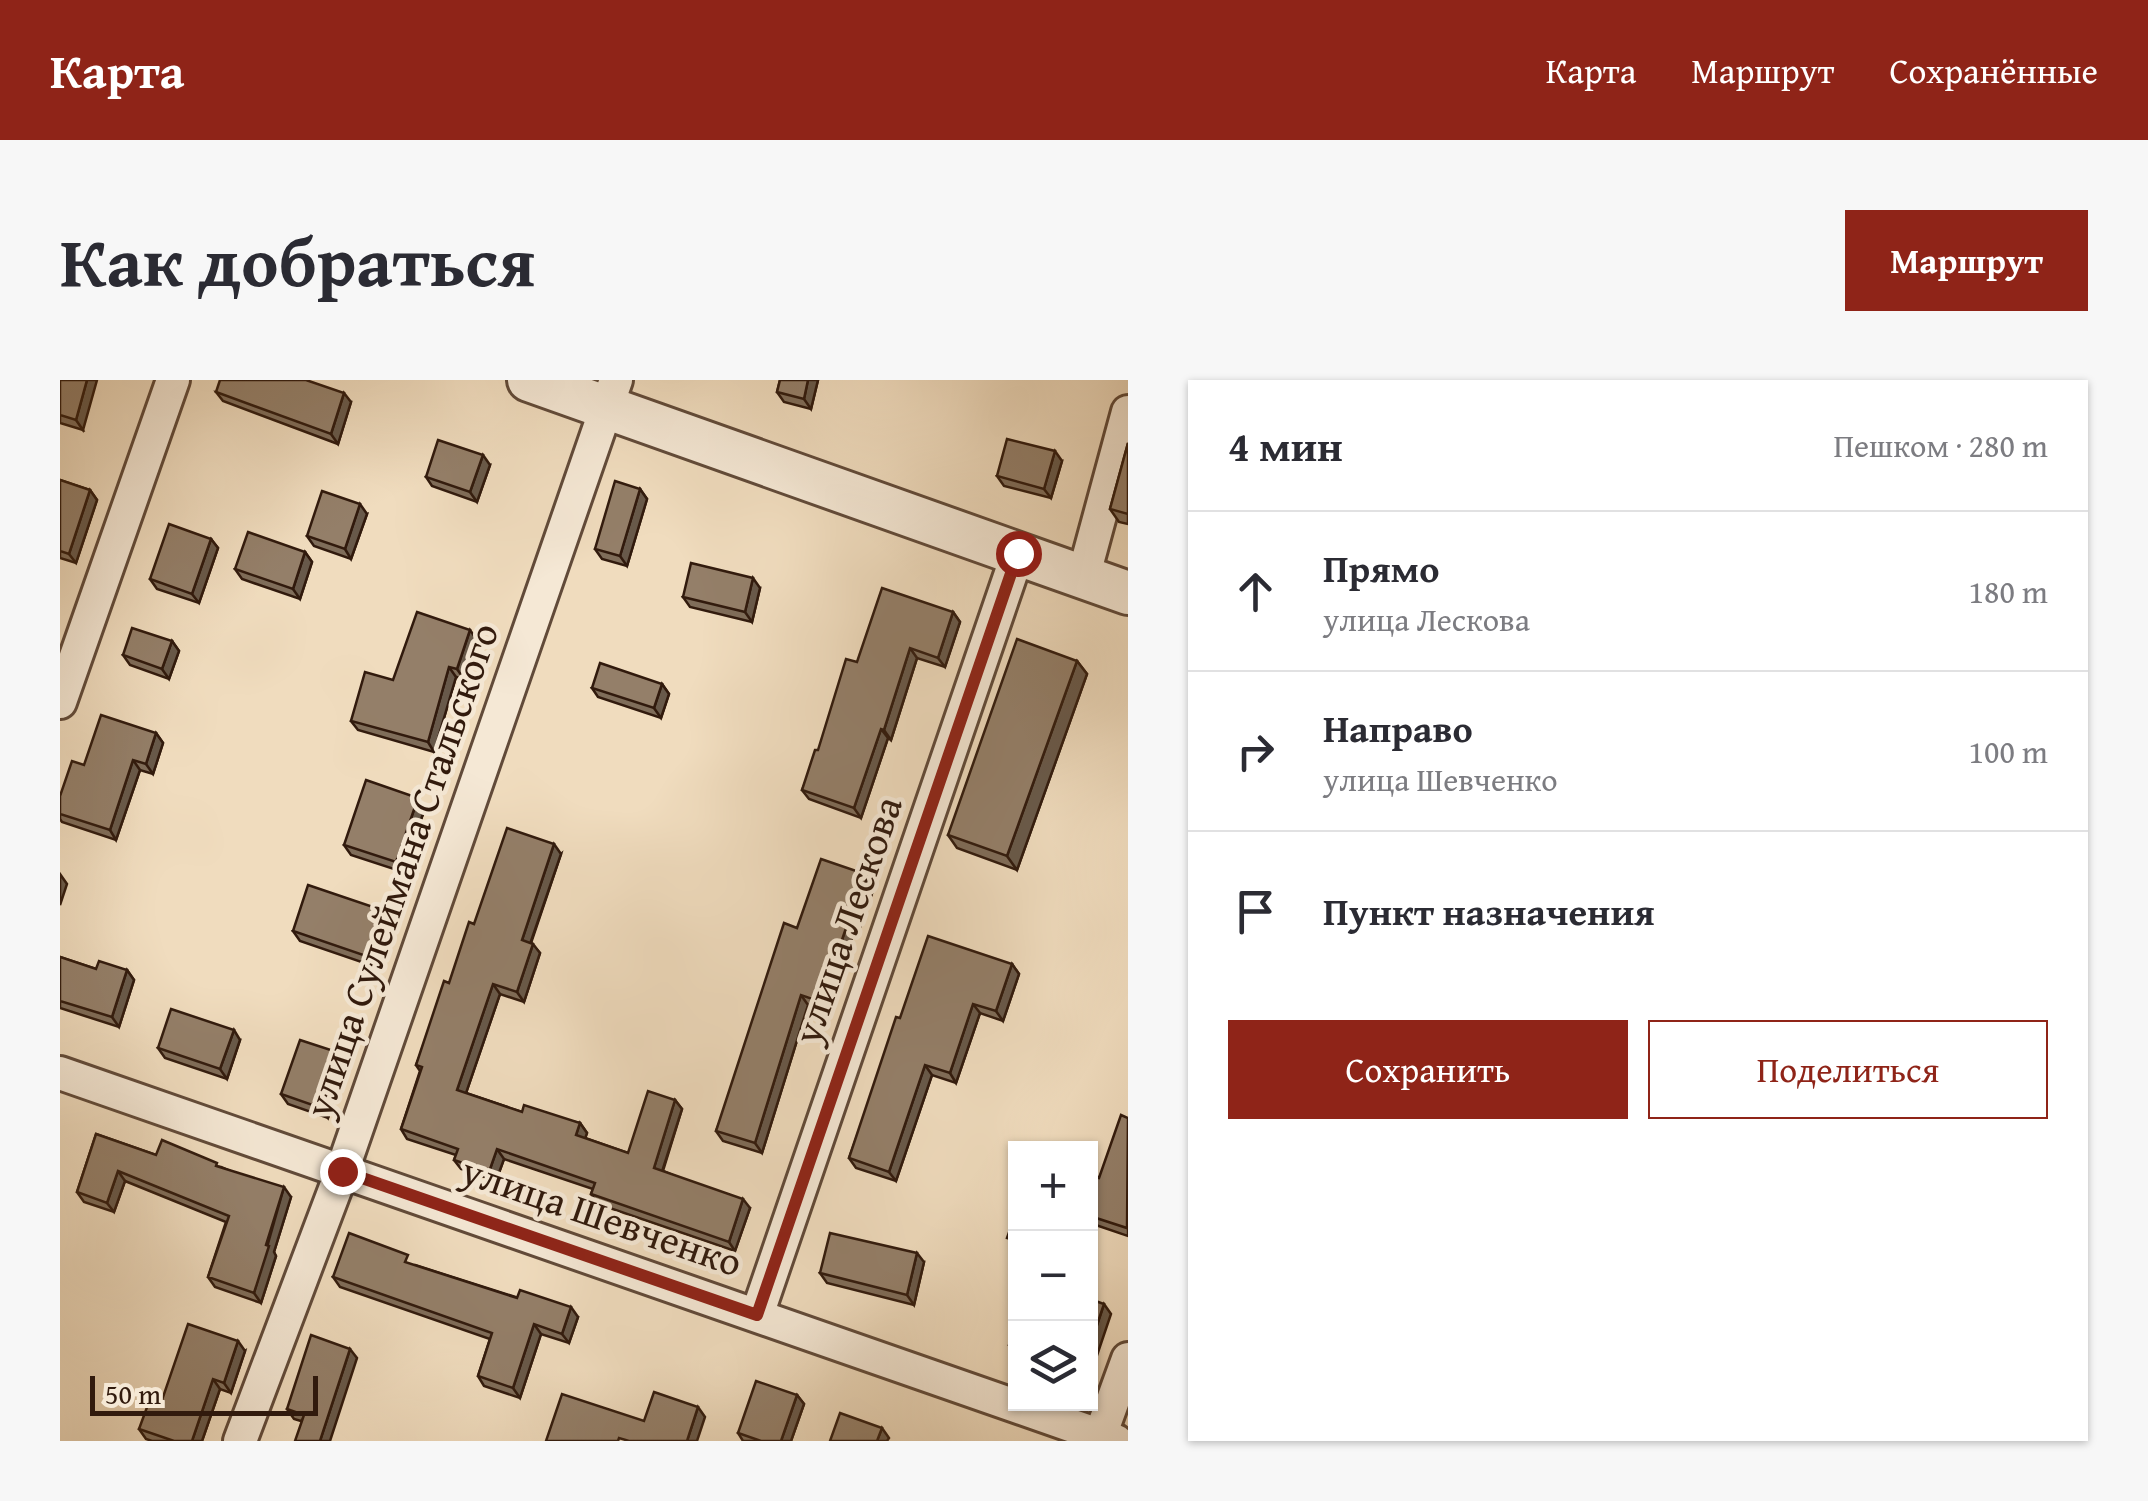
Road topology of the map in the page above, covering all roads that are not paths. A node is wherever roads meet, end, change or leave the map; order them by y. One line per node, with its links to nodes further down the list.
1 (173, 380): 8 (street)
2 (529, 380): 3 (street)
3 (611, 394): 5 (street); 10 (street, улица Сулеймана Стальского)
4 (1128, 412): 6 (street)
5 (1018, 553): 6 (street); 11 (street, улица Лескова)
6 (1083, 578): 7 (street)
7 (1128, 593)
8 (60, 702)
9 (60, 1072): 10 (street, улица Шевченко)
10 (342, 1171): 11 (street, улица Шевченко); 14 (street, улица Сулеймана Стальского)
11 (757, 1315): 13 (street, улица Шевченко)
12 (1128, 1358): 13 (street)
13 (1108, 1438)
14 (240, 1441)

